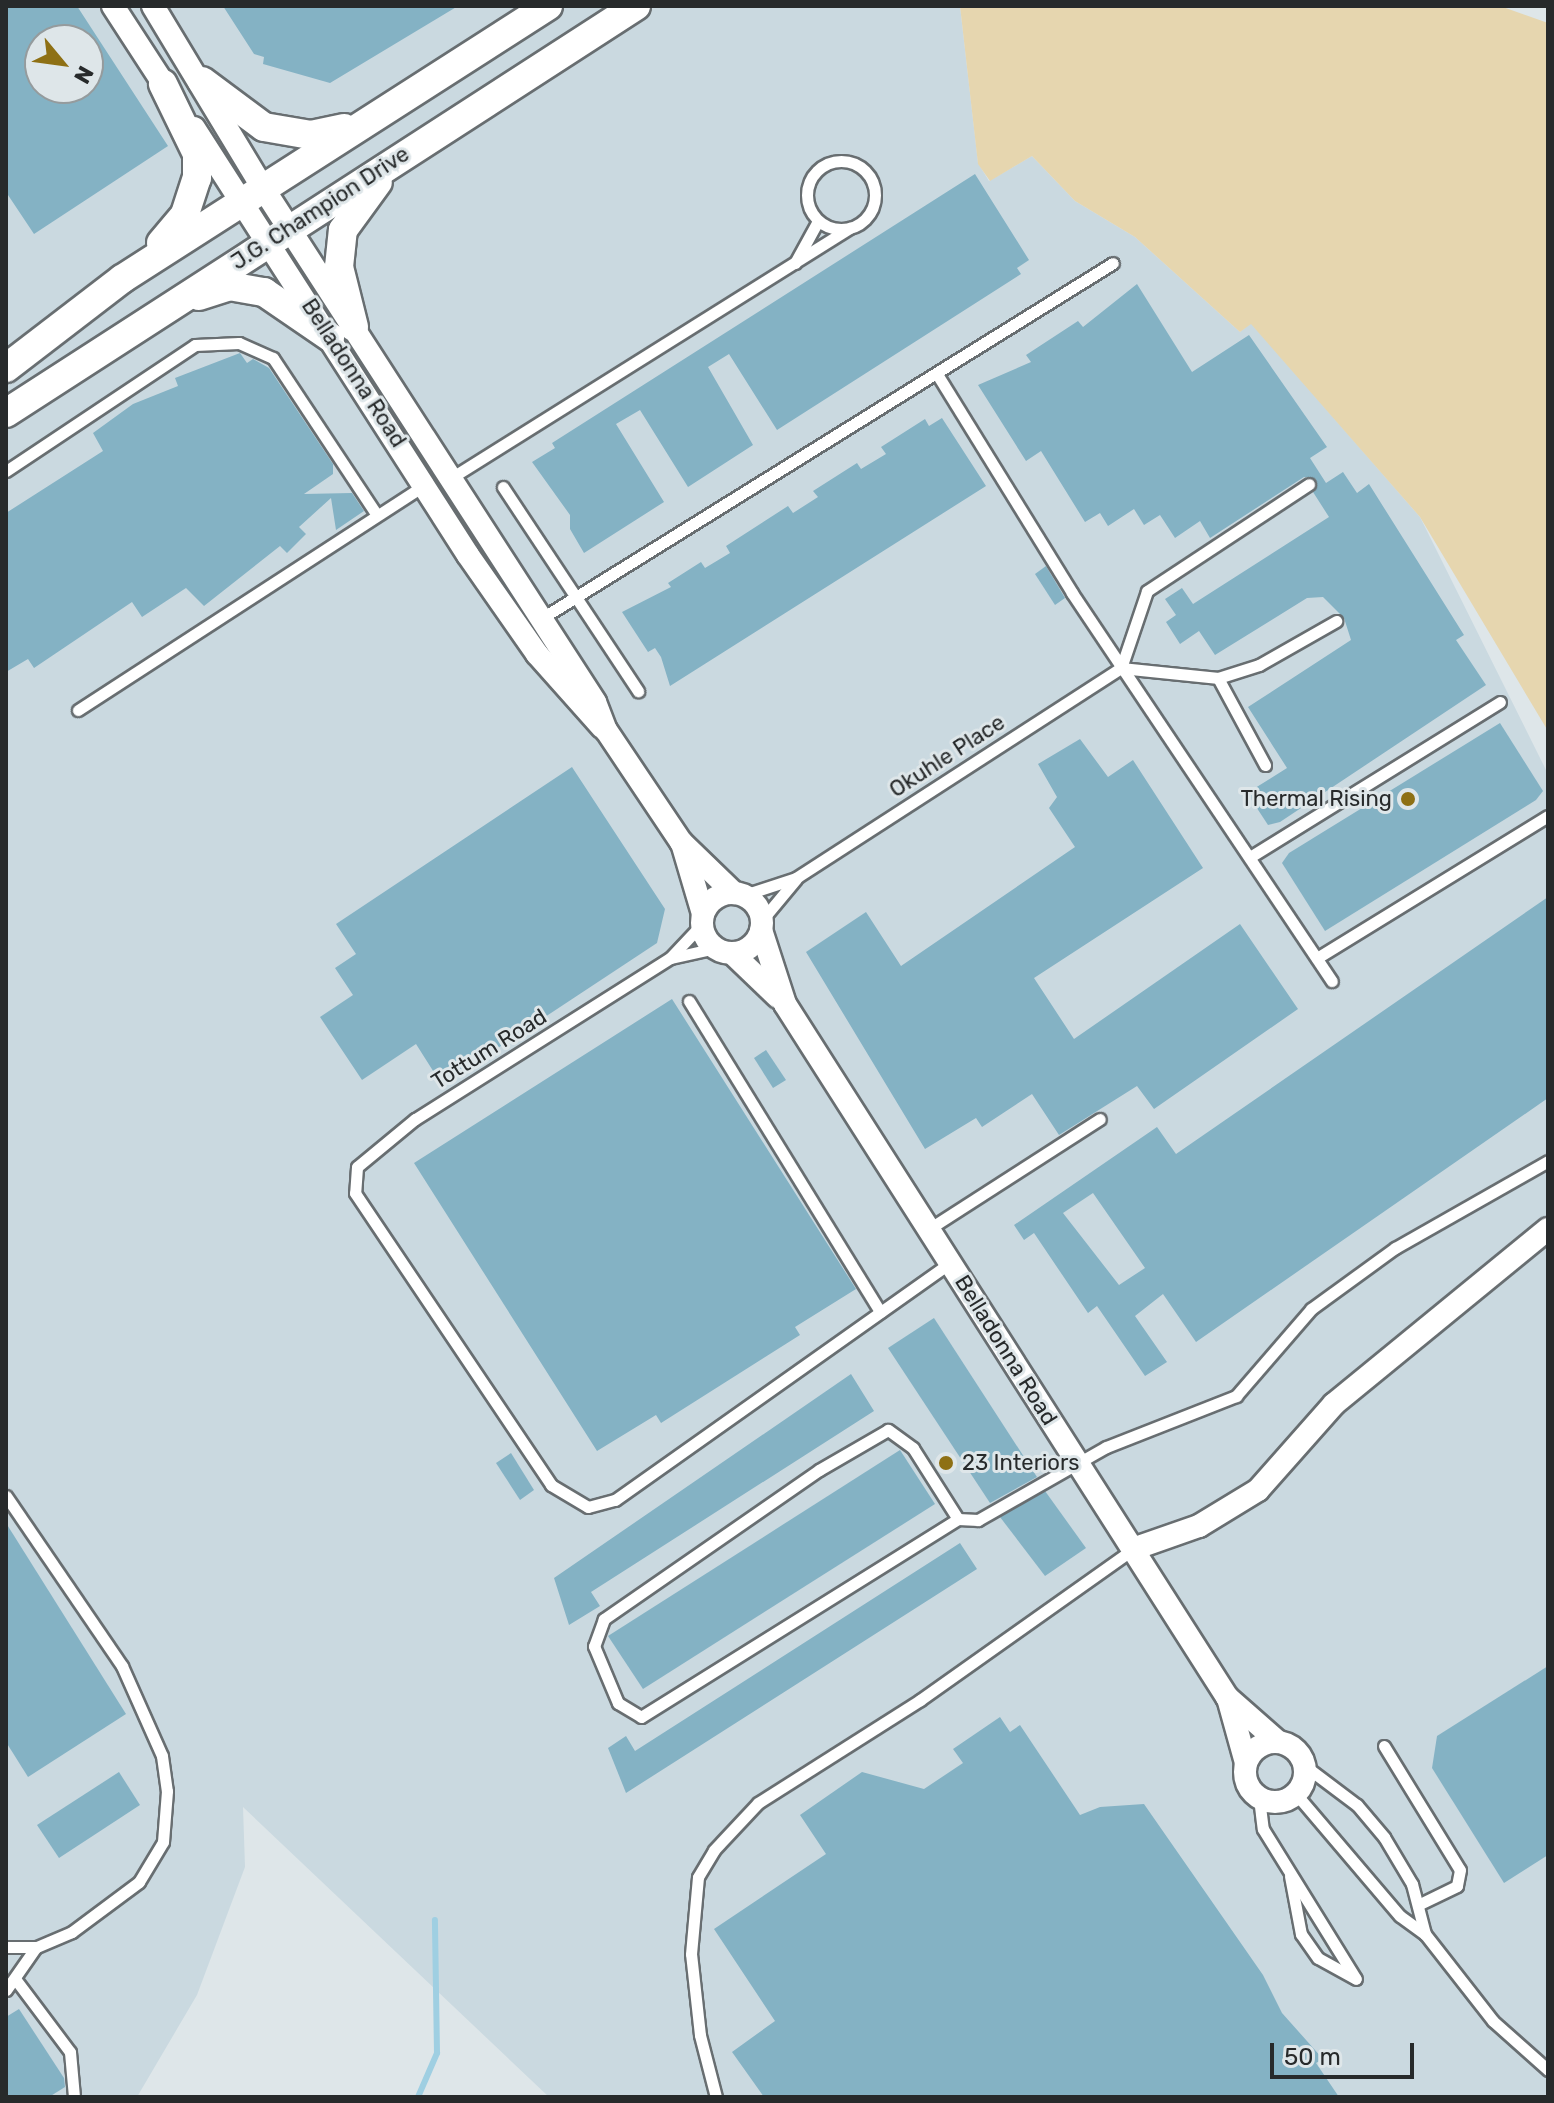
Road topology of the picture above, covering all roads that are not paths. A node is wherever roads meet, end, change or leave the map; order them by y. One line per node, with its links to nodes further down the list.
1 (113, 6): 6 (street, Belladonna Road)
2 (153, 6): 5 (street, Belladonna Road)
3 (548, 6): 7 (street)
4 (636, 6): 8 (street, J.G. Champion Drive)
5 (202, 81): 7 (street); 9 (street, Belladonna Road)
6 (163, 84): 9 (street, Belladonna Road); 15 (street)
7 (378, 114): 9 (street)
8 (403, 155): 12 (street, J.G. Champion Drive); 17 (street)
9 (253, 194): 12 (street, Belladonna Road); 15 (street)
10 (818, 221): 11 (lane); 11 (lane); 14 (lane)
11 (850, 228): 14 (lane)
12 (280, 233): 16 (street, J.G. Champion Drive); 17 (street, Belladonna Road)
13 (1113, 263): 19 (lane)
14 (794, 264): 22 (lane)
15 (122, 279): 18 (street)
16 (145, 320): 17 (street); 20 (street, J.G. Champion Drive)
17 (342, 332): 22 (street, Belladonna Road); 23 (street, Belladonna Road)
18 (6, 368)
19 (937, 374): 27 (lane); 30 (lane)
20 (6, 413)
21 (6, 471): 26 (lane)
22 (451, 478): 28 (street, Belladonna Road)
23 (424, 484): 26 (lane); 35 (street, Belladonna Road)
24 (1309, 484): 30 (lane)
25 (503, 487): 27 (lane)
26 (377, 515): 34 (lane)
27 (574, 600): 28 (lane); 32 (lane)
28 (542, 618): 35 (street, Belladonna Road)
29 (1336, 621): 31 (lane)
30 (1121, 668): 31 (lane); 39 (lane); 40 (lane, Okuhle Place)
31 (1218, 678): 36 (lane)
32 (638, 691)
33 (1500, 702): 39 (lane)
34 (78, 710)
35 (606, 730): 38 (street, Belladonna Road)
36 (1265, 765)
37 (1548, 816): 46 (lane)
38 (681, 842): 41 (street, Belladonna Road); 42 (street, Belladonna Road)
39 (1250, 857): 46 (lane)
40 (796, 878): 41 (lane, Okuhle Place); 43 (lane, Okuhle Place)
41 (739, 894): 42 (street); 43 (street, Belladonna Road)
42 (702, 919): 44 (street, Belladonna Road); 45 (lane, Tottum Road)
43 (762, 925): 44 (street); 49 (street, Belladonna Road)
44 (724, 951): 45 (lane, Tottum Road); 49 (street, Belladonna Road)
45 (670, 958): 55 (lane, Tottum Road)
46 (1317, 958): 47 (lane)
47 (1332, 981)
48 (689, 1001): 55 (lane)
49 (785, 1004): 52 (street, Belladonna Road)
50 (1100, 1119): 52 (lane)
51 (1548, 1161): 56 (lane)
52 (929, 1229): 54 (street, Belladonna Road)
53 (1548, 1229): 59 (street)
54 (951, 1262): 55 (lane); 56 (street, Belladonna Road)
55 (880, 1312)
56 (1078, 1462): 58 (lane); 59 (street, Belladonna Road)
57 (6, 1496): 71 (lane)
58 (958, 1519): 58 (lane)
59 (1133, 1549): 60 (street, Belladonna Road); 76 (lane)
60 (1227, 1697): 61 (street, Belladonna Road); 63 (street, Belladonna Road)
61 (1277, 1741): 63 (street); 64 (street, Belladonna Road)
62 (1384, 1746): 68 (lane)
63 (1246, 1763): 66 (street, Belladonna Road)
64 (1305, 1766): 65 (street); 68 (lane)
65 (1296, 1794): 66 (street); 69 (lane)
66 (1259, 1798): 67 (lane)
67 (1290, 1876): 67 (lane)
68 (1420, 1904): 69 (lane)
69 (1425, 1934): 74 (lane)
70 (6, 1947): 71 (lane)
71 (36, 1947): 72 (lane)
72 (16, 1980): 73 (lane); 75 (lane)
73 (6, 1990)
74 (1546, 2063)
75 (74, 2097)
76 (716, 2097)

